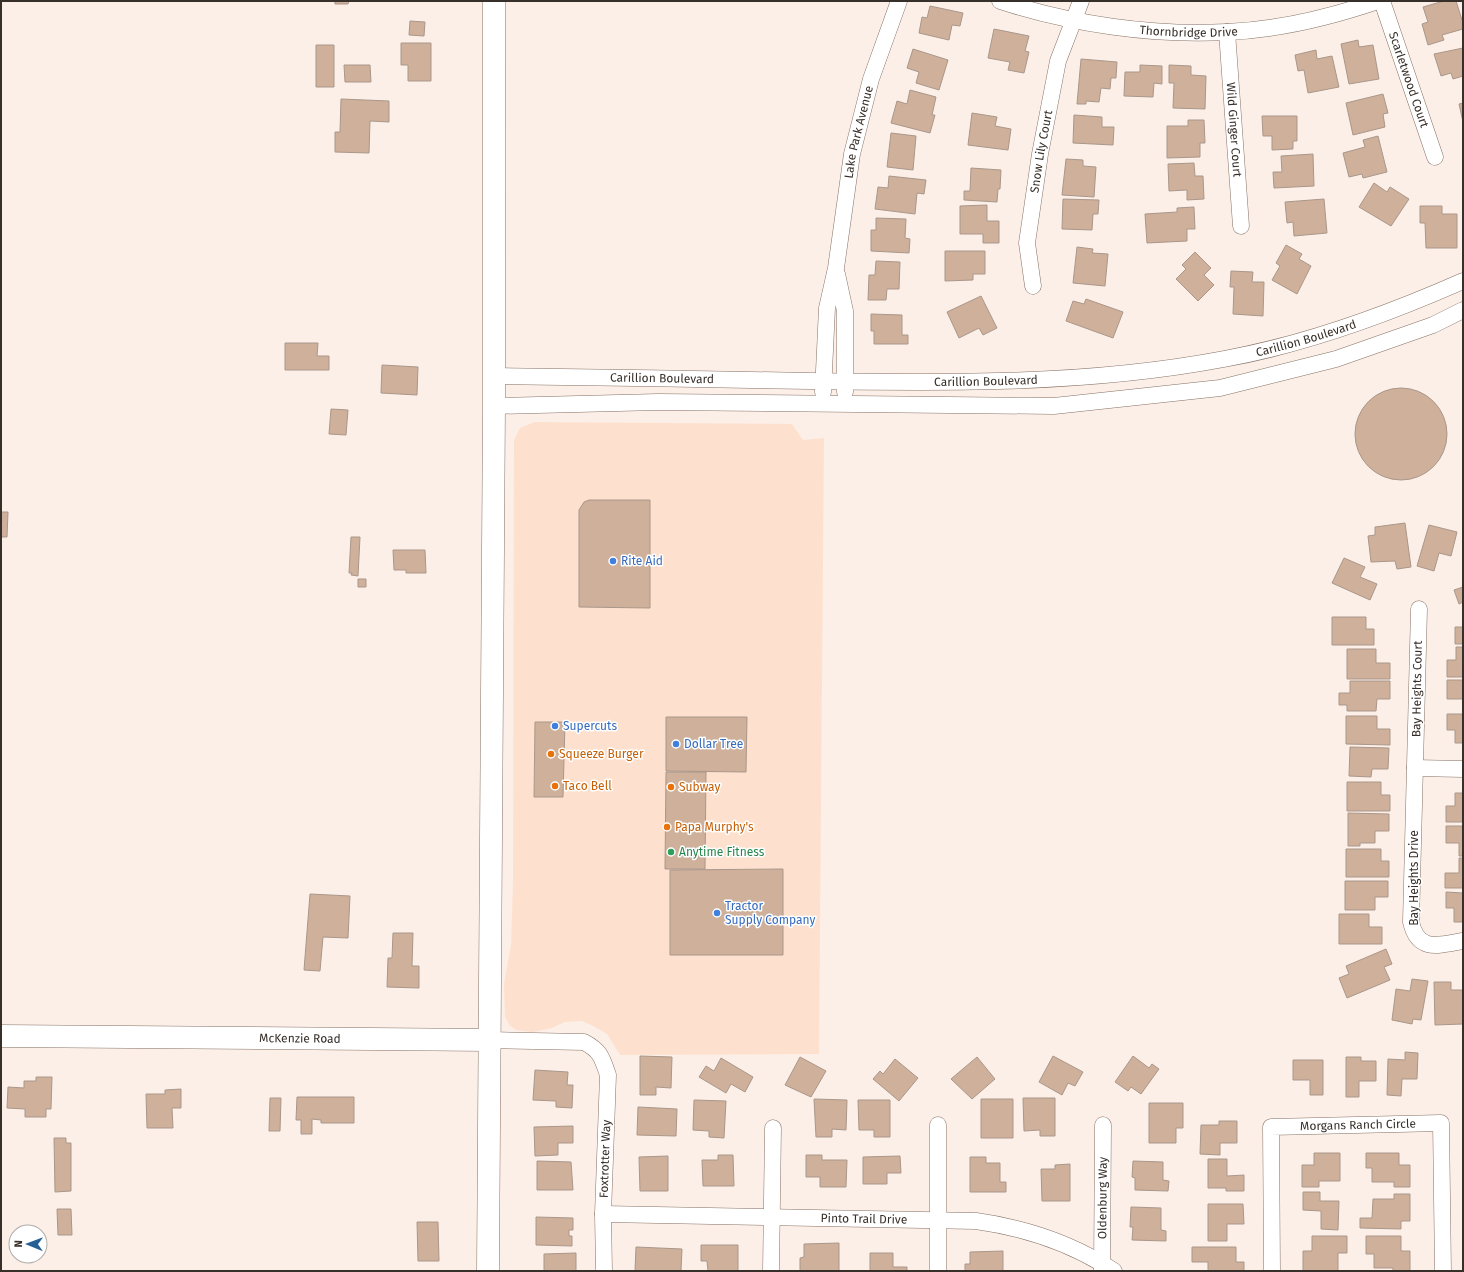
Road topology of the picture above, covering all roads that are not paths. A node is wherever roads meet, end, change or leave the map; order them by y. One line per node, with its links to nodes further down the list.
1 (494, 1): 15 (main road)
2 (899, 1): 11 (street, Lake Park Avenue)
3 (1000, 1): 7 (street, Thornbridge Drive)
4 (1081, 1): 7 (street, Snow Lily Court)
5 (1378, 1): 8 (street, Thornbridge Drive)
6 (1382, 1): 9 (street, Scarletwood Court)
7 (1074, 21): 8 (street, Thornbridge Drive); 13 (street, Snow Lily Court)
8 (1227, 32): 10 (street, Wild Ginger Court)
9 (1435, 158)
10 (1240, 226)
11 (836, 268): 16 (street, Lake Park Avenue); 17 (street, Lake Park Avenue)
12 (1463, 282): 17 (street, Carillion Boulevard)
13 (1033, 286)
14 (1463, 310): 19 (street, Carillion Boulevard)
15 (494, 376): 16 (street, Carillion Boulevard); 20 (main road)
16 (824, 381): 17 (street, Carillion Boulevard); 18 (street, Lake Park Avenue)
17 (845, 382): 19 (street, Lake Park Avenue)
18 (823, 404): 19 (street, Carillion Boulevard); 20 (street, Carillion Boulevard)
19 (846, 404)
20 (494, 406): 26 (main road)
21 (1419, 609): 22 (street, Bay Heights Court)
22 (1415, 768): 23 (street); 24 (street, Bay Heights Drive)
23 (1463, 769)
24 (1463, 941)
25 (1, 1036): 26 (main road, McKenzie Road)
26 (490, 1040): 27 (street, McKenzie Road); 35 (main road)
27 (597, 1049): 31 (street, Foxtrotter Way)
28 (938, 1125): 33 (street)
29 (1103, 1126): 34 (street, Oldenburg Way)
30 (773, 1128): 32 (street)
31 (603, 1214): 32 (street, Pinto Trail Drive); 36 (street, Foxtrotter Way)
32 (772, 1217): 33 (street, Pinto Trail Drive); 37 (street)
33 (937, 1220): 34 (street, Pinto Trail Drive); 38 (street)
34 (1106, 1268)
35 (488, 1271)
36 (604, 1271)
37 (771, 1271)
38 (938, 1271)
39 (1272, 1271): 40 (street, Morgans Ranch Circle)
40 (1443, 1271)

